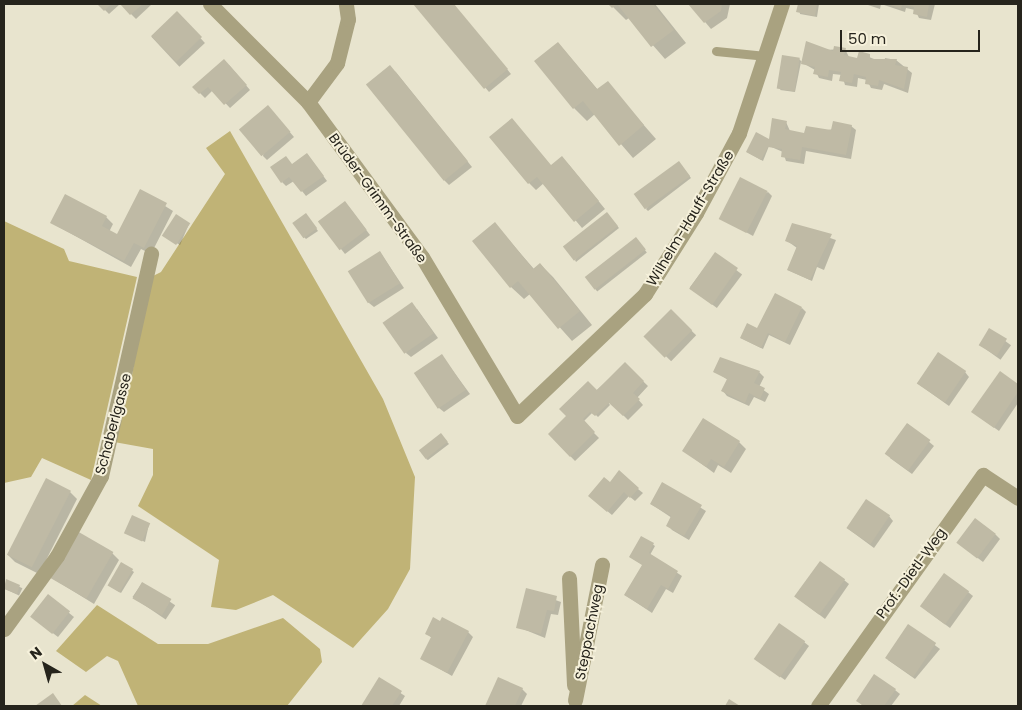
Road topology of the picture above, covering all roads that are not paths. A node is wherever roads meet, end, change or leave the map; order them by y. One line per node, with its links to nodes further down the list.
1 (210, 4): 6 (street, Brüder-Grimm-Straße)
2 (346, 4): 6 (street)
3 (782, 4): 5 (street, Wilhelm-Hauff-Straße)
4 (716, 51): 5 (lane)
5 (767, 56): 8 (street, Wilhelm-Hauff-Straße)
6 (308, 102): 8 (street, Brüder-Grimm-Straße)
7 (151, 254): 12 (street, Schaberlgasse)
8 (517, 416)
9 (1018, 498): 14 (street, Prof.-Dietl-Weg)
10 (602, 564): 13 (street, Steppachweg)
11 (569, 578): 13 (street, Steppachweg)
12 (4, 629)
13 (574, 703)
14 (818, 706)

